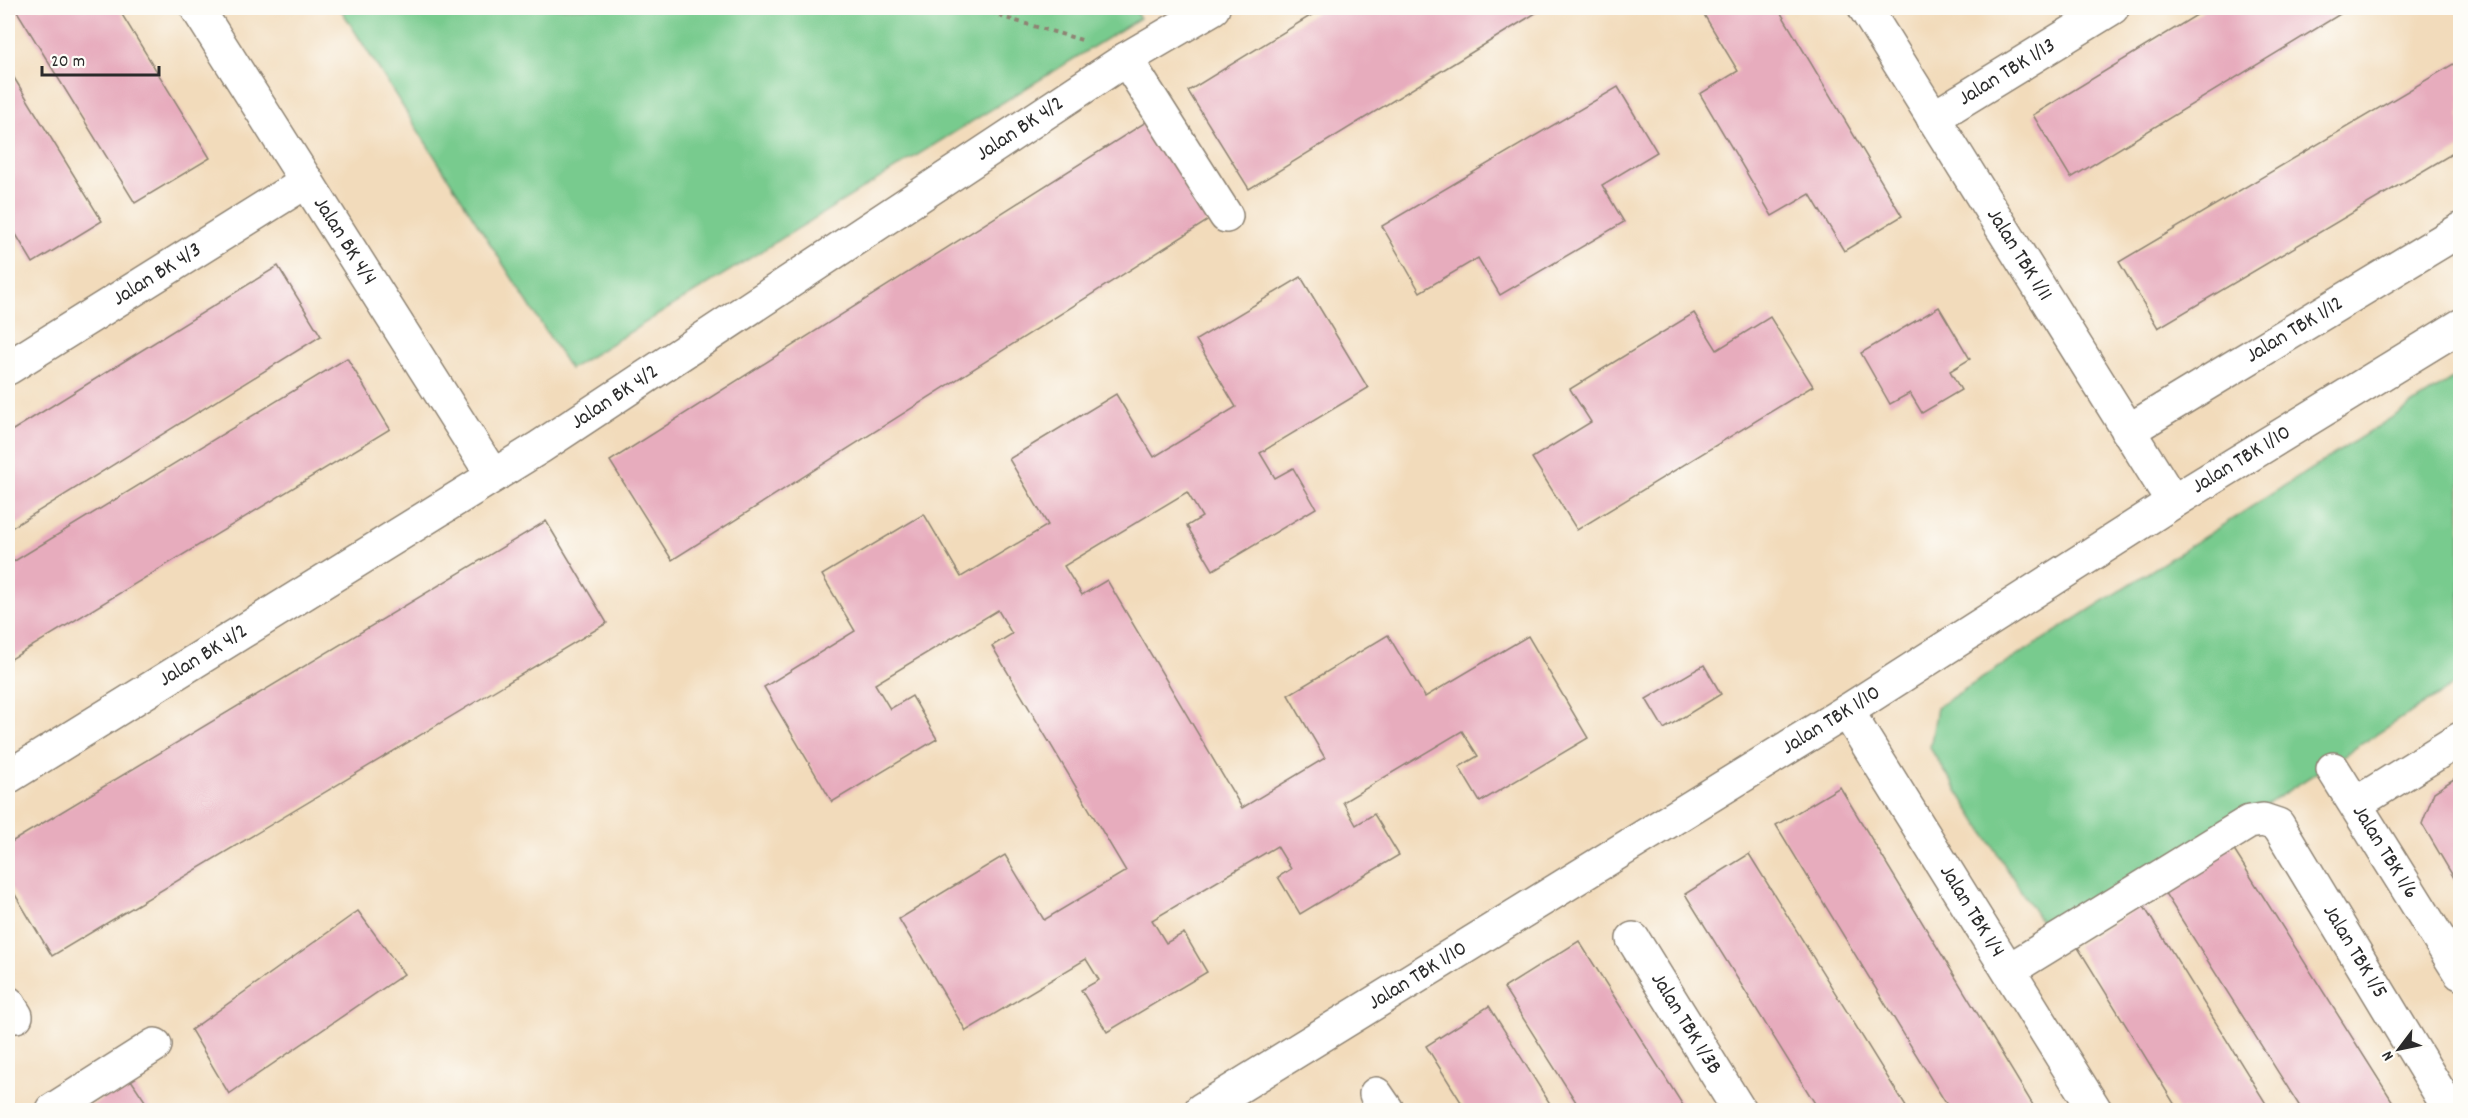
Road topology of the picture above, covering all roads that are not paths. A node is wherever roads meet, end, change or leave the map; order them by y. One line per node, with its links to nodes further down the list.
1 (197, 8): 8 (street, Jalan BK 4/4)
2 (1213, 8): 5 (street, Jalan BK 4/2)
3 (1865, 8): 7 (street, Jalan TBK 1/11)
4 (2112, 8): 7 (street, Jalan TBK 1/13)
5 (1177, 17): 6 (street, Jalan BK 4/2)
6 (1126, 59): 9 (street); 14 (street, Jalan BK 4/2)
7 (1934, 118): 13 (street, Jalan TBK 1/11)
8 (307, 181): 12 (street, Jalan BK 4/3); 14 (street, Jalan BK 4/4)
9 (1226, 216)
10 (2460, 230): 13 (street, Jalan TBK 1/12)
11 (2460, 326): 15 (street, Jalan TBK 1/10)
12 (9, 363)
13 (2128, 431): 15 (street, Jalan TBK 1/11)
14 (493, 476): 19 (street, Jalan BK 4/2)
15 (2173, 502): 16 (street, Jalan TBK 1/10)
16 (1847, 711): 22 (street, Jalan TBK 1/4); 26 (street, Jalan TBK 1/10)
17 (2460, 739): 20 (street, Jalan TBK 1/6)
18 (2333, 768): 20 (street)
19 (8, 777)
20 (2357, 803): 23 (street, Jalan TBK 1/6)
21 (1633, 939): 27 (street, Jalan TBK 1/3B)
22 (2009, 970): 28 (street, Jalan TBK 1/4); 29 (street, Jalan TBK 1/5)
23 (2460, 973)
24 (155, 1045): 25 (street)
25 (53, 1110)
26 (1201, 1110)
27 (1739, 1110)
28 (2095, 1110)
29 (2450, 1110)

